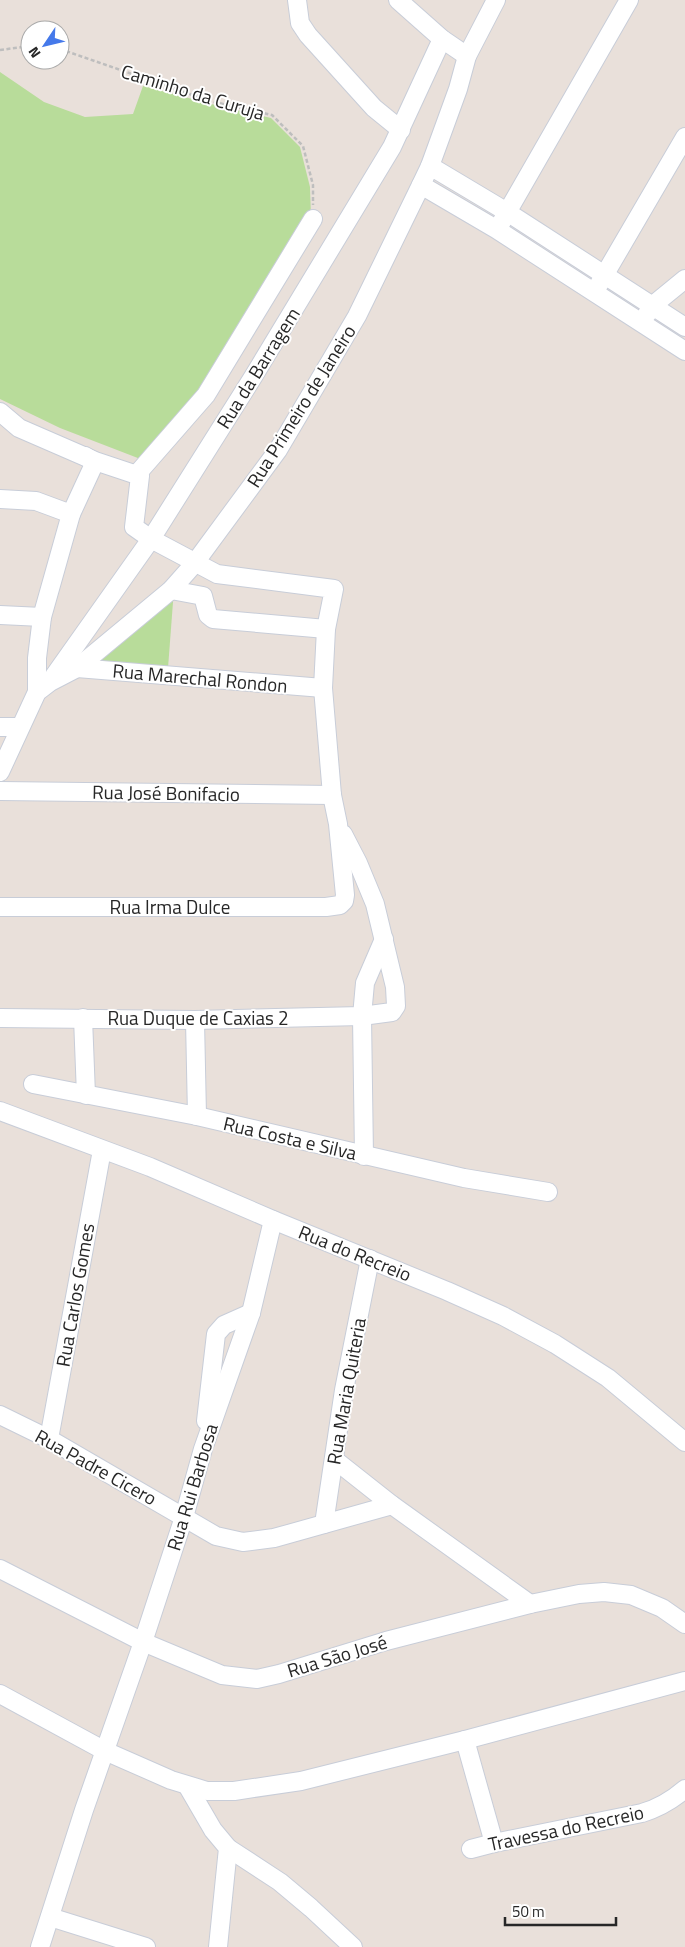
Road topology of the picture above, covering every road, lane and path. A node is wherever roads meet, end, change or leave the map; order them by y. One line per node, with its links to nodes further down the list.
1 (297, 0): 10 (street)
2 (398, 0): 5 (street)
3 (496, 0): 9 (street, Rua Primeiro de Janeiro)
4 (629, 0): 14 (street)
5 (442, 39): 9 (street); 10 (street, Rua da Barragem)
6 (20, 47): 7 (path)
7 (0, 50)
8 (70, 52): 15 (path, Caminho da Curuja)
9 (467, 56): 12 (street, Rua Primeiro de Janeiro)
10 (401, 130): 29 (street, Rua da Barragem)
11 (685, 137): 17 (street)
12 (430, 166): 13 (street, Rua Primeiro de Janeiro); 14 (street)
13 (421, 185): 16 (street); 30 (street, Rua Primeiro de Janeiro)
14 (507, 212): 16 (street); 17 (street)
15 (313, 218): 26 (street, Rua da Barragem)
16 (496, 229): 19 (street)
17 (604, 276): 19 (street); 20 (street)
18 (685, 279): 20 (street)
19 (594, 293): 21 (street)
20 (652, 306): 21 (street); 22 (street)
21 (642, 323): 23 (street)
22 (685, 327)
23 (685, 351)
24 (0, 412): 25 (street)
25 (85, 456): 26 (street); 28 (street)
26 (137, 474): 29 (street)
27 (0, 499): 28 (street)
28 (71, 514): 33 (street)
29 (151, 539): 30 (street); 36 (street, Rua da Barragem)
30 (194, 564): 31 (street, Rua Primeiro de Janeiro); 34 (street)
31 (171, 590): 34 (street); 35 (street, Rua Primeiro de Janeiro)
32 (0, 615): 33 (street)
33 (42, 617): 36 (street)
34 (326, 629): 37 (street)
35 (77, 668): 36 (street, Rua Primeiro de Janeiro); 37 (street, Rua Marechal Rondon)
36 (43, 687): 39 (street)
37 (323, 688): 42 (street)
38 (0, 727): 39 (street)
39 (20, 727): 40 (street)
40 (0, 772)
41 (0, 791): 42 (street, Rua José Bonifacio)
42 (332, 795): 43 (street)
43 (338, 824): 44 (street, Rua Irma Dulce); 45 (street)
44 (0, 907)
45 (384, 939): 46 (street); 46 (street, Rua Duque de Caxias 2)
46 (362, 1016): 49 (street, Rua Duque de Caxias 2); 55 (street)
47 (0, 1018): 48 (street, Rua Duque de Caxias 2)
48 (83, 1018): 49 (street, Rua Duque de Caxias 2); 51 (street)
49 (194, 1020): 53 (street)
50 (33, 1084): 51 (street, Rua Costa e Silva)
51 (86, 1095): 53 (street, Rua Costa e Silva)
52 (0, 1111): 54 (street, Rua do Recreio)
53 (197, 1116): 55 (street, Rua Costa e Silva)
54 (102, 1150): 57 (street, Rua do Recreio); 61 (street, Rua Carlos Gomes)
55 (364, 1156): 56 (street, Rua Costa e Silva)
56 (548, 1192)
57 (273, 1220): 58 (street, Rua do Recreio); 59 (street, Rua Rui Barbosa)
58 (370, 1258): 62 (street, Rua do Recreio); 64 (street, Rua Maria Quiteria)
59 (251, 1313): 63 (street, Rua Rui Barbosa); 63 (street)
60 (0, 1415): 61 (street, Rua Padre Cicero)
61 (49, 1439): 66 (street, Rua Padre Cicero)
62 (685, 1442)
63 (203, 1449): 66 (street, Rua Rui Barbosa)
64 (334, 1460): 65 (street); 67 (street, Rua Maria Quiteria)
65 (392, 1505): 67 (street, Rua Padre Cicero); 69 (street)
66 (184, 1517): 67 (street, Rua Padre Cicero); 71 (street, Rua Rui Barbosa)
67 (324, 1524)
68 (0, 1569): 71 (street, Rua São José)
69 (530, 1604): 70 (street, Rua São José); 71 (street, Rua São José)
70 (685, 1624)
71 (143, 1642): 75 (street, Rua Rui Barbosa)
72 (685, 1681): 74 (street)
73 (0, 1694): 75 (street)
74 (465, 1740): 76 (street); 78 (street)
75 (105, 1751): 76 (street); 81 (street, Rua Rui Barbosa)
76 (188, 1787): 79 (street)
77 (685, 1789): 78 (street, Travessa do Recreio)
78 (494, 1843): 80 (street, Travessa do Recreio)
79 (228, 1848): 84 (street); 85 (street)
80 (471, 1849)
81 (50, 1917): 82 (street, Rua Rui Barbosa); 83 (street)
82 (40, 1947)
83 (146, 1947)
84 (218, 1947)
85 (353, 1947)

